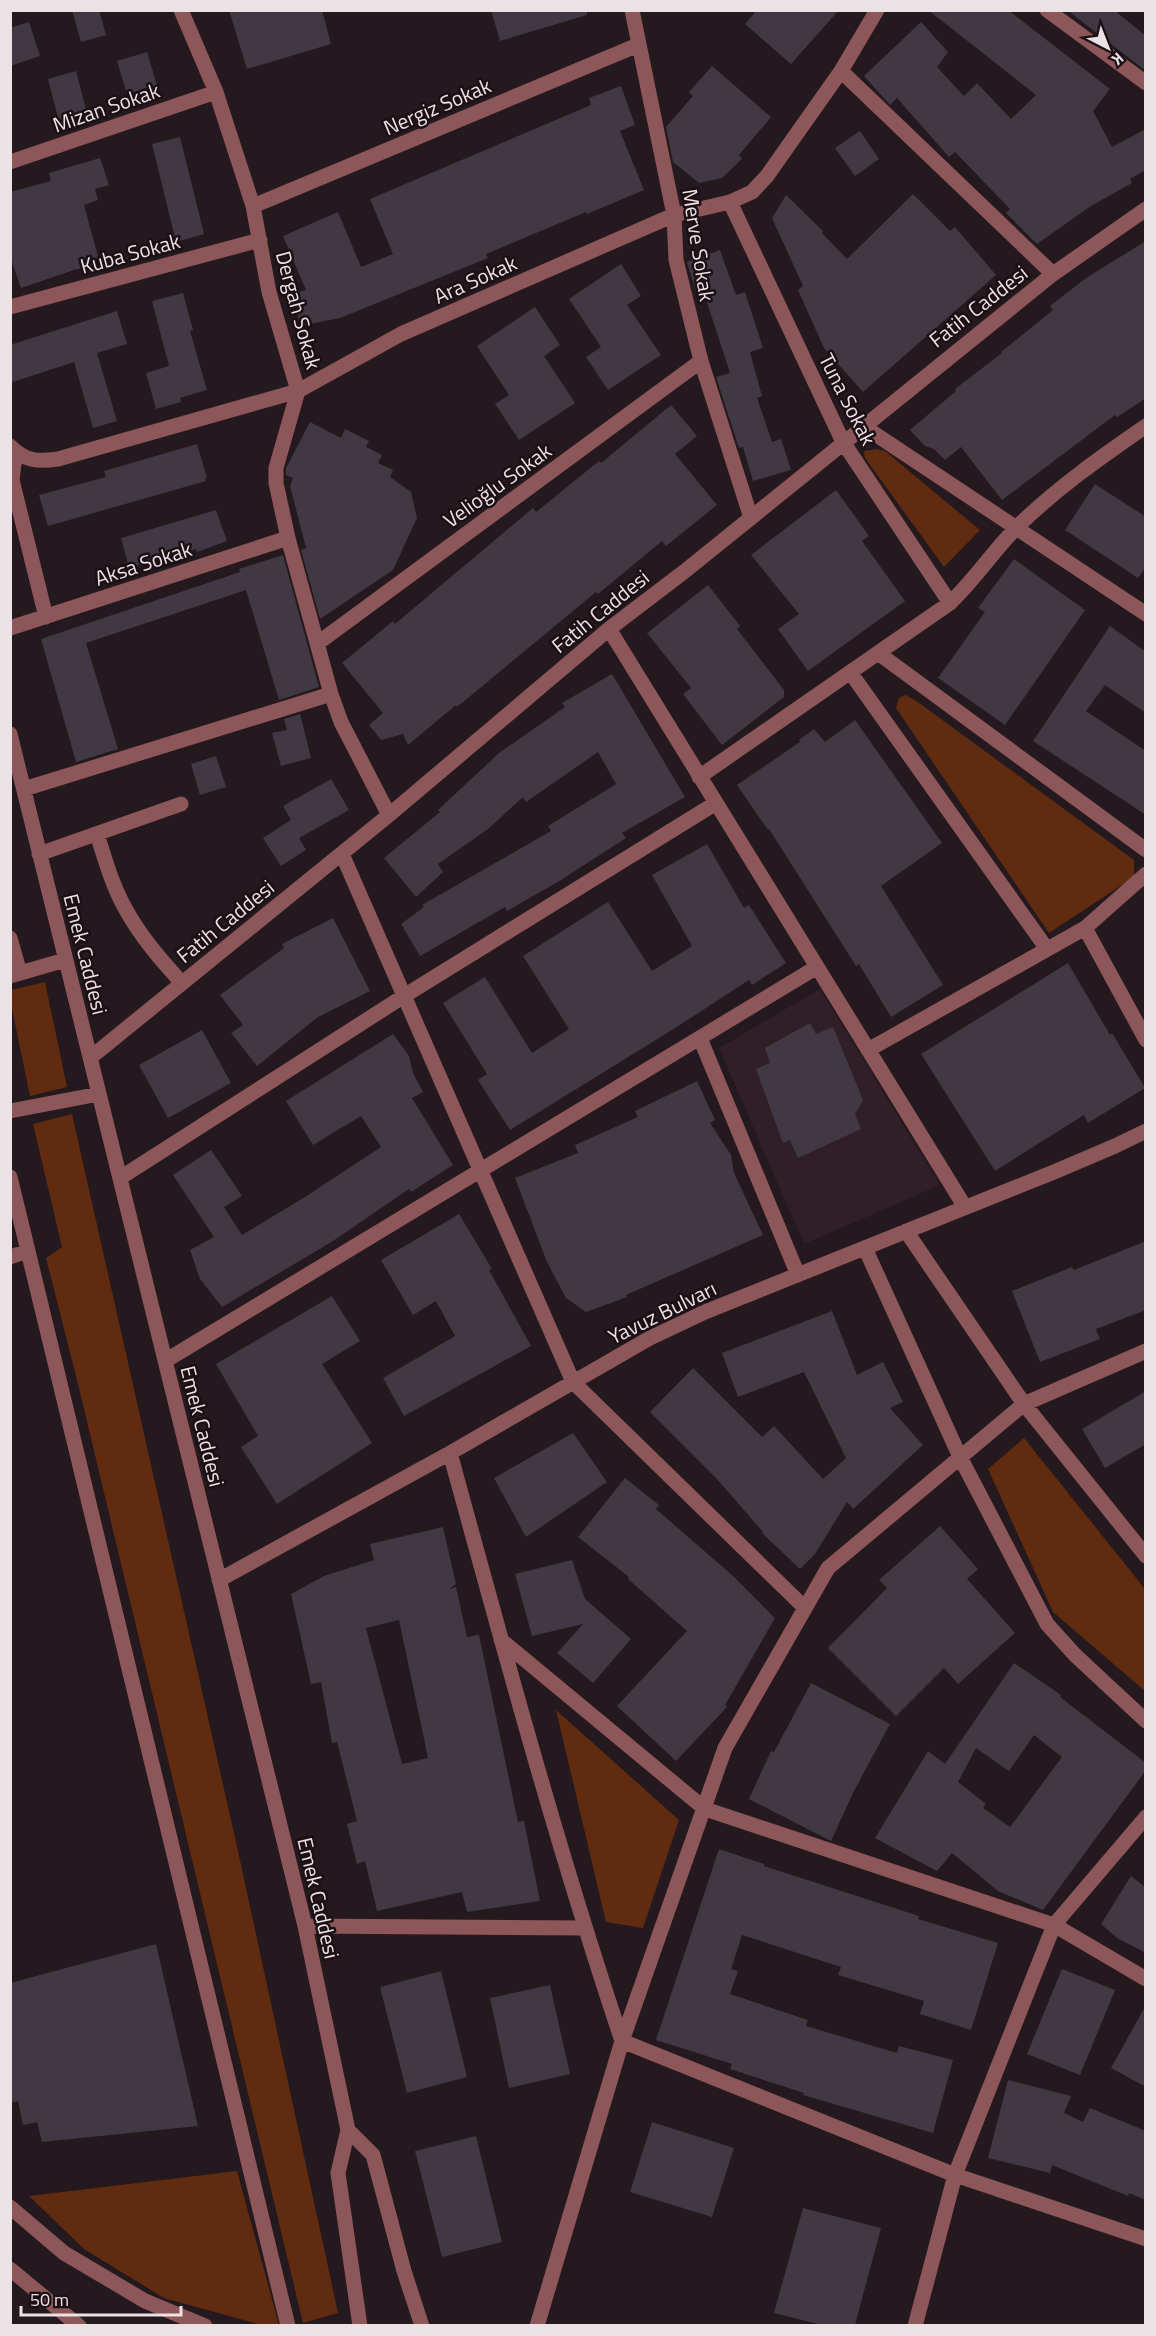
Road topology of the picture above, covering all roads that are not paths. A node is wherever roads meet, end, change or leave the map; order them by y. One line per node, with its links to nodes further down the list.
1 (181, 10): 8 (street, Dergah Sokak)
2 (632, 10): 5 (street, Merve Sokak)
3 (877, 10): 6 (street, Ara Sokak)
4 (1047, 10): 7 (street)
5 (638, 45): 11 (street, Nergiz Sokak); 13 (street, Merve Sokak)
6 (840, 71): 10 (street, Ara Sokak); 15 (street)
7 (1146, 83)
8 (216, 92): 9 (street, Mizan Sokak); 11 (street, Dergah Sokak)
9 (10, 162)
10 (730, 202): 13 (street, Ara Sokak); 21 (street, Tuna Sokak)
11 (253, 206): 14 (street, Dergah Sokak)
12 (1146, 209): 15 (street, Fatih Caddesi)
13 (674, 215): 17 (street, Merve Sokak); 18 (street, Ara Sokak)
14 (260, 240): 16 (street, Kuba Sokak); 18 (street, Dergah Sokak)
15 (1053, 274): 19 (street, Fatih Caddesi)
16 (10, 307)
17 (701, 361): 23 (street, Merve Sokak); 31 (street, Velioğlu Sokak)
18 (298, 391): 22 (street, Ara Sokak); 25 (street, Dergah Sokak)
19 (863, 426): 21 (street, Fatih Caddesi); 24 (street, Tuna Sokak)
20 (1146, 426): 24 (street)
21 (843, 442): 23 (street, Fatih Caddesi); 26 (street, Tuna Sokak)
22 (14, 449): 28 (street)
23 (751, 518): 30 (street, Fatih Caddesi)
24 (1016, 529): 26 (street); 27 (street, Tuna Sokak)
25 (288, 538): 28 (street, Aksa Sokak); 31 (street, Dergah Sokak)
26 (950, 603): 32 (street)
27 (1146, 614)
28 (46, 617): 29 (street, Aksa Sokak)
29 (10, 628)
30 (609, 629): 36 (street); 40 (street, Fatih Caddesi)
31 (318, 643): 34 (street, Dergah Sokak)
32 (878, 653): 33 (street); 42 (street)
33 (850, 672): 36 (street); 48 (street)
34 (331, 694): 37 (street); 40 (street, Dergah Sokak)
35 (10, 734): 37 (street, Emek Caddesi)
36 (699, 777): 38 (street)
37 (24, 789): 43 (street, Emek Caddesi)
38 (716, 803): 50 (street); 53 (street)
39 (181, 804): 41 (street)
40 (389, 815): 44 (street, Fatih Caddesi)
41 (97, 834): 43 (street); 52 (street)
42 (1146, 850)
43 (39, 854): 49 (street, Emek Caddesi)
44 (342, 854): 52 (street, Fatih Caddesi); 53 (street)
45 (1146, 874): 46 (street)
46 (1085, 928): 48 (street); 55 (street)
47 (10, 938): 51 (street)
48 (1047, 949): 56 (street)
49 (65, 960): 51 (street); 57 (street, Emek Caddesi)
50 (817, 967): 54 (street); 56 (street)
51 (15, 975)
52 (182, 983): 57 (street, Fatih Caddesi)
53 (404, 996): 61 (street); 63 (street)
54 (700, 1038): 61 (street); 69 (street)
55 (1146, 1040)
56 (868, 1050): 64 (street)
57 (90, 1058): 58 (street, Emek Caddesi)
58 (99, 1094): 59 (street); 63 (street, Emek Caddesi)
59 (10, 1111)
60 (1146, 1131): 64 (street, Yavuz Bulvarı)
61 (480, 1170): 71 (street); 72 (street)
62 (10, 1177): 67 (street)
63 (120, 1178): 71 (street, Emek Caddesi)
64 (965, 1207): 65 (street, Yavuz Bulvarı)
65 (906, 1231): 66 (street, Yavuz Bulvarı); 73 (street)
66 (865, 1248): 69 (street, Yavuz Bulvarı); 75 (street)
67 (28, 1251): 68 (street); 95 (street)
68 (10, 1257)
69 (798, 1275): 72 (street, Yavuz Bulvarı)
70 (1146, 1351): 73 (street)
71 (165, 1361): 77 (street, Emek Caddesi)
72 (573, 1382): 74 (street, Yavuz Bulvarı); 78 (street)
73 (1024, 1404): 75 (street); 76 (street)
74 (450, 1453): 77 (street, Yavuz Bulvarı); 79 (street)
75 (960, 1457): 78 (street); 80 (street)
76 (1146, 1556)
77 (219, 1580): 84 (street, Emek Caddesi)
78 (805, 1608): 81 (street)
79 (501, 1640): 81 (street); 85 (street)
80 (1146, 1721)
81 (705, 1809): 83 (street); 87 (street)
82 (1146, 1817): 83 (street)
83 (1054, 1925): 86 (street); 89 (street)
84 (305, 1926): 85 (street); 88 (street, Emek Caddesi)
85 (584, 1928): 87 (street)
86 (1146, 1979)
87 (622, 2041): 89 (street); 98 (street)
88 (348, 2130): 96 (street, Emek Caddesi); 97 (street)
89 (955, 2175): 91 (street); 99 (street)
90 (10, 2207): 94 (street)
91 (1146, 2239)
92 (10, 2269): 93 (street)
93 (79, 2325)
94 (205, 2325)
95 (288, 2325)
96 (360, 2325)
97 (423, 2325)
98 (537, 2325)
99 (915, 2325)

